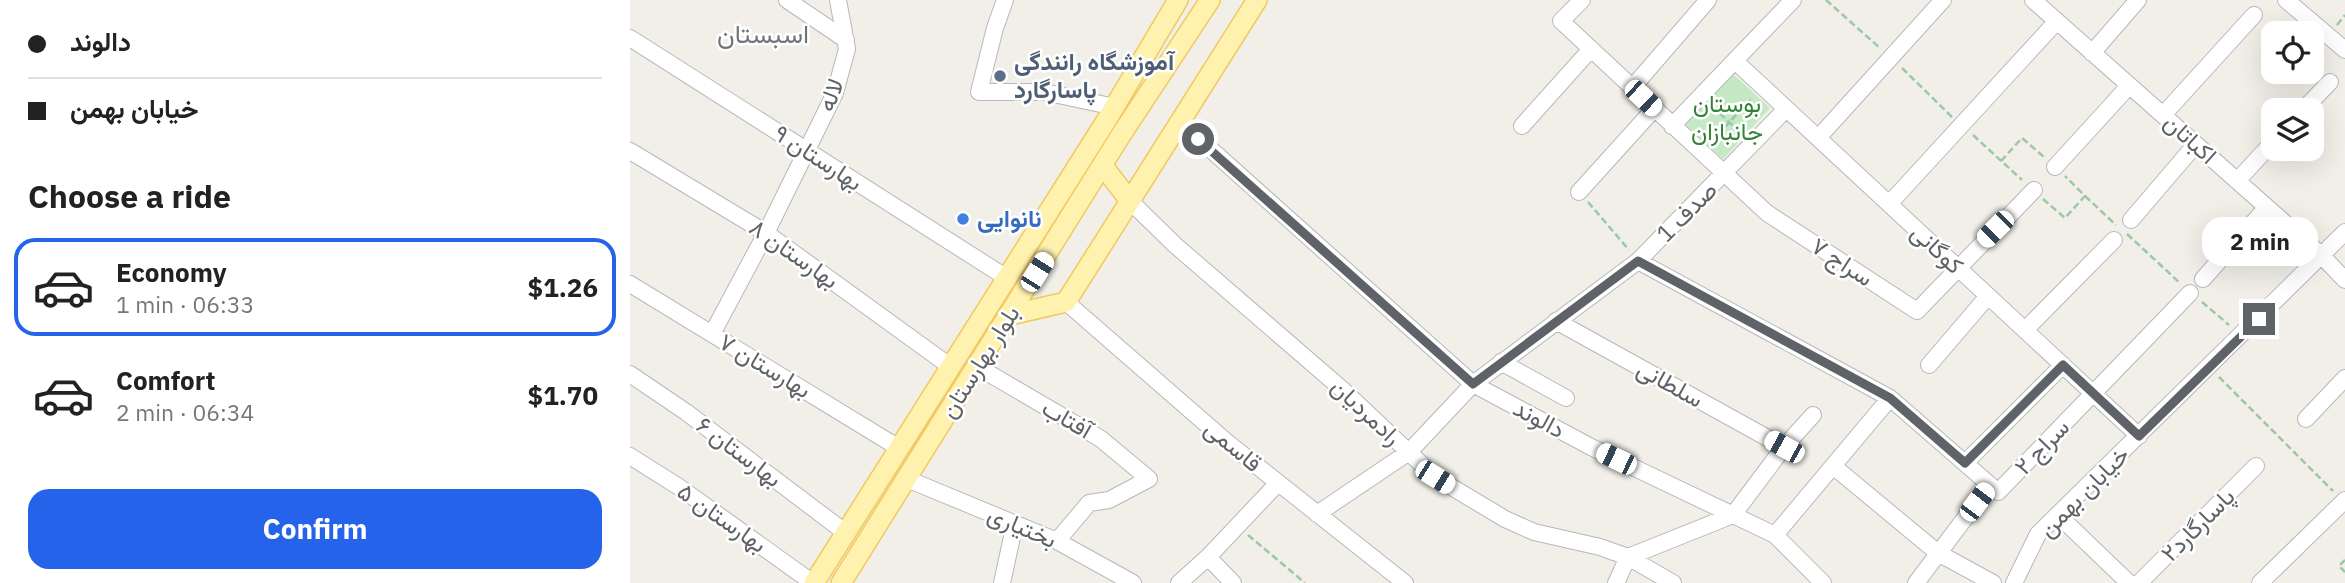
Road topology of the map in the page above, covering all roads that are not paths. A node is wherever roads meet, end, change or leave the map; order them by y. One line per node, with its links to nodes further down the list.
1 (787, 0): 17 (street)
2 (838, 0): 17 (street, لاله)
3 (1005, 0): 26 (street)
4 (1178, 0): 26 (main road, بلوار بهارستان)
5 (1210, 0): 38 (main road, بلوار بهارستان)
6 (1257, 0): 30 (main road)
7 (1582, 0): 18 (street)
8 (1708, 0): 24 (street)
9 (1793, 0): 21 (street)
10 (1943, 0): 33 (street)
11 (2033, 0): 15 (street, اکباتان)
12 (2138, 0): 20 (street)
13 (2286, 0): 19 (street)
14 (2254, 15): 29 (street)
15 (2057, 21): 20 (street, اکباتان); 45 (street)
16 (630, 38): 36 (street, بهارستان ۹)
17 (846, 40): 36 (street, لاله)
18 (1591, 49): 24 (street); 31 (street)
19 (2345, 50)
20 (2092, 52): 23 (street, اکباتان)
21 (1735, 61): 28 (street, کوگانی); 32 (street)
22 (2330, 82): 25 (street)
23 (2129, 86): 29 (street, اکباتان); 39 (street)
24 (1632, 88): 27 (street)
25 (2315, 98)
26 (1115, 107): 54 (main road, بلوار بهارستان)
27 (1654, 109): 32 (street); 43 (street)
28 (1786, 109): 33 (street, کوگانی); 40 (street, صدف 1)
29 (2163, 115): 34 (street, اکباتان)
30 (1179, 121): 44 (main road); 72 (street, دالوند)
31 (1522, 126)
32 (1672, 126): 40 (street)
33 (1818, 138): 45 (street, کوگانی)
34 (2196, 144): 41 (street, اکباتان); 47 (street)
35 (630, 151): 49 (street, بهارستان ۸)
36 (807, 151): 49 (street, لاله); 54 (street, بهارستان ۹)
37 (2261, 155): 41 (street)
38 (1103, 166): 44 (main road); 61 (main road, بلوار بهارستان)
39 (2055, 167)
40 (1724, 175): 52 (street, صدف 1); 53 (street, سراج ۷)
41 (2237, 181): 46 (street, اکباتان)
42 (2034, 190): 53 (street)
43 (1579, 192)
44 (1130, 201): 60 (main road); 81 (street, رادمردیان)
45 (1889, 204): 53 (street, کوگانی)
46 (2267, 208): 51 (street, اکباتان); 55 (street)
47 (2131, 220)
48 (2345, 232): 51 (street, خیابان بهمن)
49 (766, 233): 64 (street, لاله); 68 (street, بهارستان ۸)
50 (2114, 240): 63 (street)
51 (2322, 256): 56 (street, اکباتان); 78 (street, خیابان بهمن)
52 (1638, 261): 62 (street, صدف 1); 75 (street)
53 (1957, 267): 59 (street, کوگانی)
54 (1007, 278): 68 (main road, بلوار بهارستان)
55 (2203, 278)
56 (2345, 280)
57 (630, 284): 64 (street, بهارستان ۷)
58 (2190, 293): 73 (street)
59 (1988, 296): 63 (street, کوگانی); 66 (street)
60 (1066, 302): 61 (main road); 87 (street, قاسمی)
61 (1010, 315): 69 (main road, بلوار بهارستان)
62 (1556, 321): 65 (street, صدف 1); 79 (street, سلطانی)
63 (2025, 330): 67 (street, کوگانی)
64 (712, 334): 80 (street, بهارستان ۷)
65 (1502, 362): 72 (street, صدف 1); 74 (street)
66 (1929, 365)
67 (2063, 365): 73 (street, کوگانی); 83 (street)
68 (951, 367): 80 (main road, بلوار بهارستان)
69 (978, 367): 86 (main road, بلوار بهارستان); 96 (street, آفتاب)
70 (630, 374): 94 (street, بهارستان ۶)
71 (2345, 378): 77 (street)
72 (1473, 384): 81 (street, صدف 1); 91 (street, دالوند)
73 (2094, 394): 78 (street, کوگانی); 88 (street, سراج ۲)
74 (1566, 398)
75 (1890, 398): 83 (street); 84 (street)
76 (1813, 415): 79 (street)
77 (2306, 419)
78 (2139, 436): 92 (street, خیابان بهمن)
79 (1784, 447): 91 (street)
80 (900, 448): 94 (main road, بلوار بهارستان)
81 (1409, 452): 90 (street, صدف 1); 99 (street, رادمردیان)
82 (630, 456): 102 (street, بهارستان ۵)
83 (1965, 463): 88 (street)
84 (1833, 466): 95 (street); 97 (street)
85 (2256, 466): 115 (street, پاسارگارد۲)
86 (907, 478): 93 (street, بختیاری); 103 (main road, بلوار بهارستان)
87 (1278, 483): 90 (street, قاسمی); 98 (street)
88 (1990, 485): 97 (street)
89 (2344, 501): 116 (street)
90 (1317, 514): 108 (street, قاسمی)
91 (1733, 515): 95 (street, دالوند); 99 (street)
92 (2058, 515): 113 (street, خیابان بهمن); 114 (street)
93 (1015, 523): 96 (street, بختیاری); 104 (street)
94 (846, 533): 102 (main road, بلوار بهارستان)
95 (1775, 536): 101 (street, دالوند)
96 (1057, 541): 100 (street, بختیاری)
97 (1938, 553): 111 (street); 112 (street)
98 (1208, 557): 106 (street); 107 (street)
99 (1628, 557): 109 (street); 110 (street, رادمردیان)
100 (1109, 578): 105 (street, بختیاری)
101 (1815, 580)
102 (813, 583)
103 (841, 583)
104 (1002, 583)
105 (1133, 583)
106 (1179, 583)
107 (1233, 583)
108 (1405, 583)
109 (1616, 583)
110 (1673, 583)
111 (1916, 583)
112 (1993, 583)
113 (2014, 583)
114 (2129, 583)
115 (2139, 583)
116 (2260, 583)

